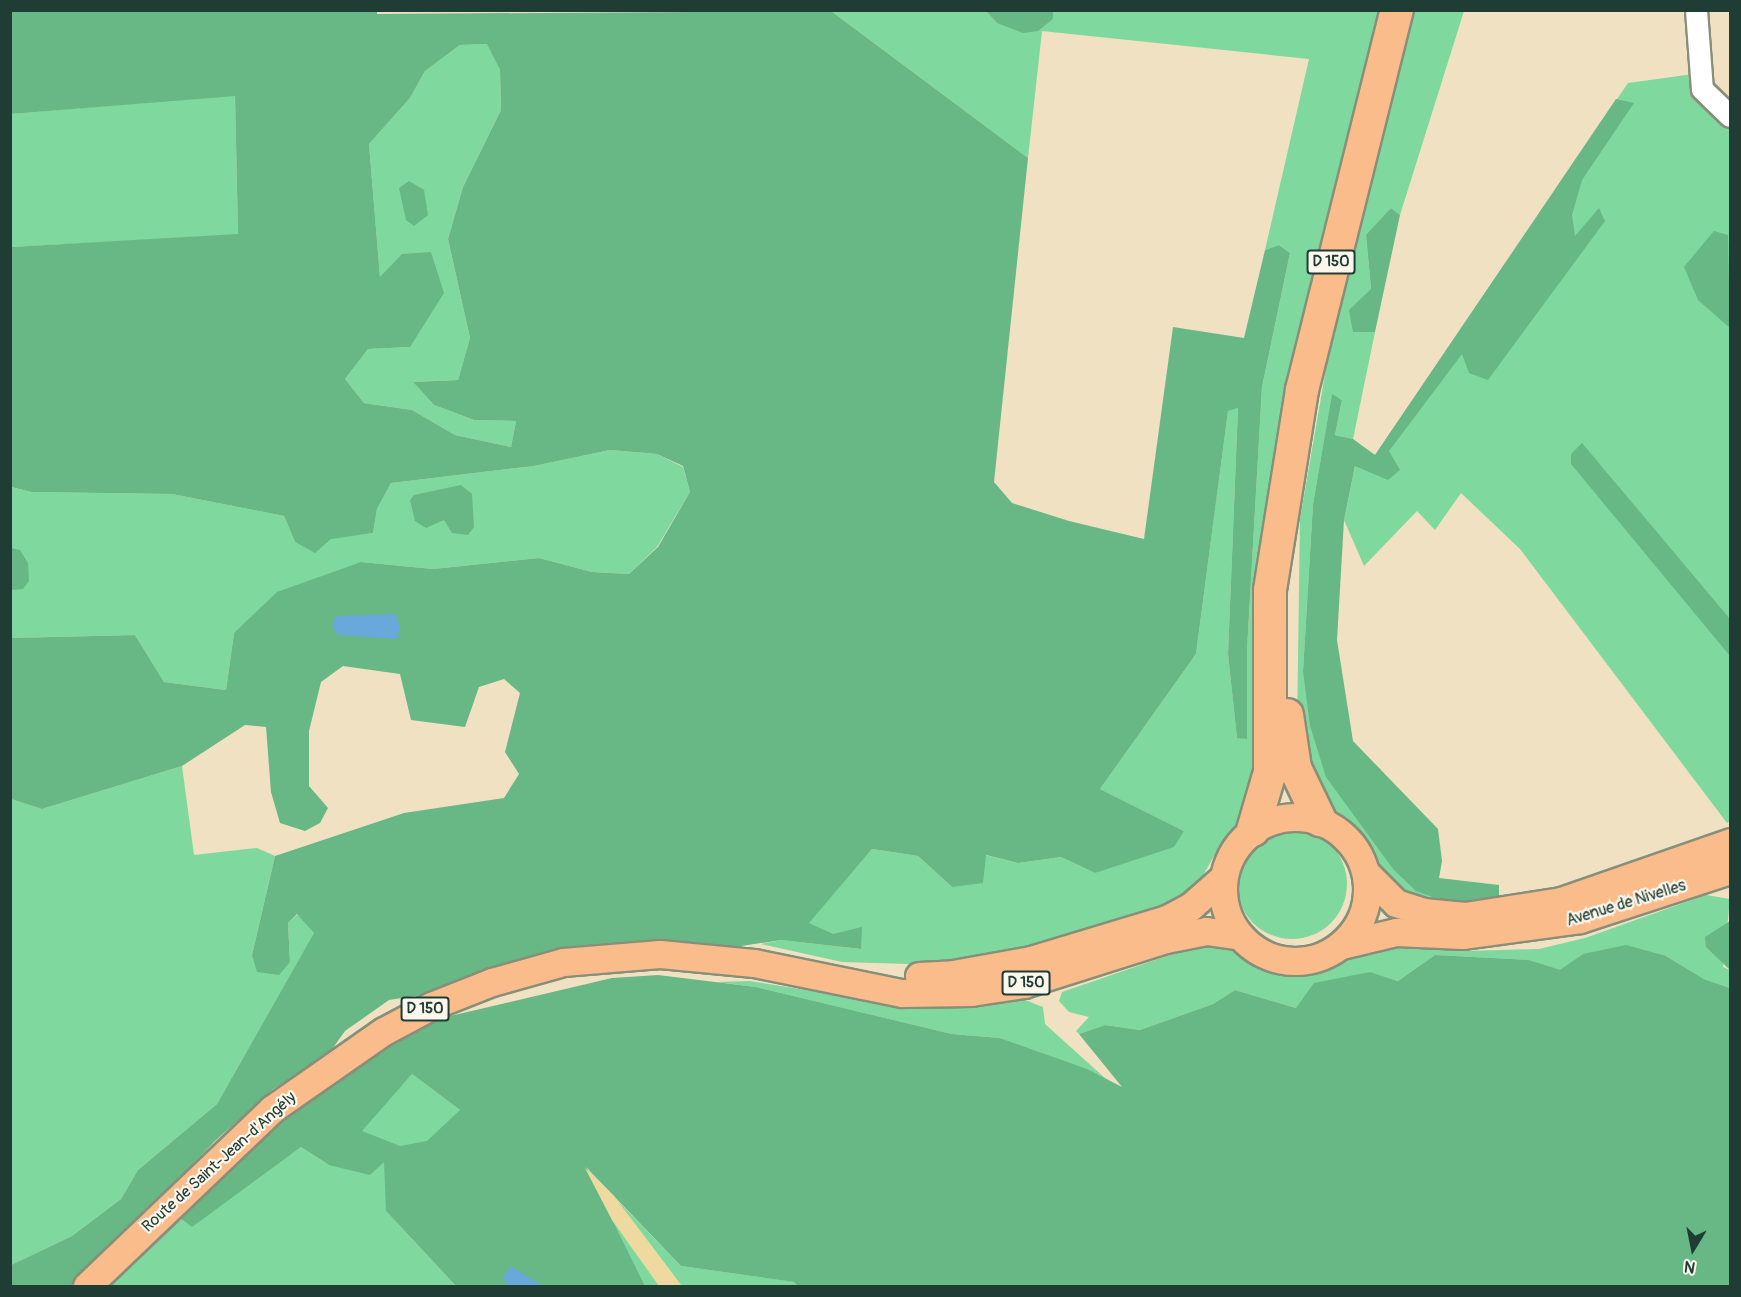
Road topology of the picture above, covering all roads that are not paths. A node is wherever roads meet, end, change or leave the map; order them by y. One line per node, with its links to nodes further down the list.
1 (1397, 10): 4 (highway, D 150)
2 (1696, 10): 3 (street)
3 (1731, 116)
4 (1284, 517): 5 (highway, D 150); 6 (highway, D 150)
5 (1320, 820): 6 (main road); 9 (main road)
6 (1252, 830): 10 (main road)
7 (1731, 842): 9 (main road, Avenue de Nivelles)
8 (1731, 870): 12 (main road, Avenue de Nivelles)
9 (1366, 873): 12 (main road)
10 (1223, 878): 11 (main road); 13 (main road, Route de Saint-Jean-d'Angély / D 150)
11 (1240, 936): 12 (main road); 13 (main road, Route de Saint-Jean-d'Angély / D 150)
12 (1341, 945)
13 (807, 972): 14 (main road, Route de Saint-Jean-d'Angély / D 150)
14 (87, 1287)

